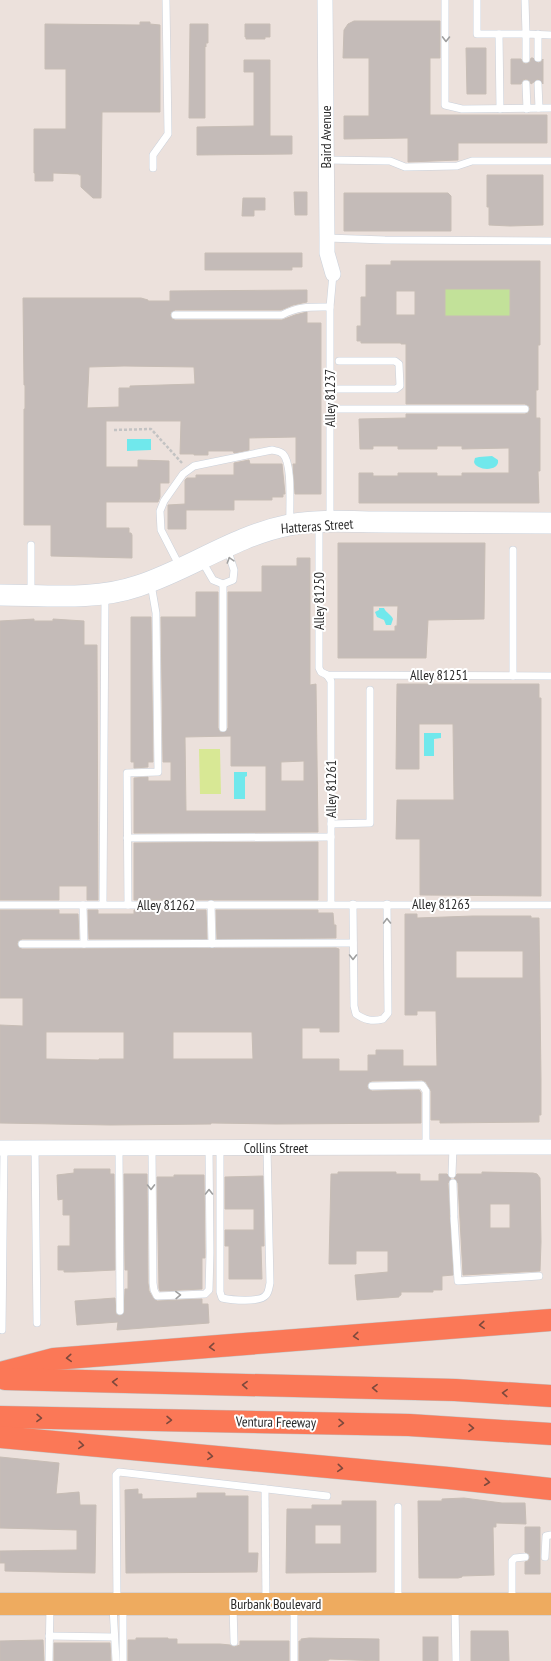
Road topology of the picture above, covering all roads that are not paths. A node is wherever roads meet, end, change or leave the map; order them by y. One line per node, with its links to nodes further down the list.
1 (166, 0): 20 (lane)
2 (325, 0): 18 (street, Baird Avenue)
3 (445, 0): 16 (lane, one-way to 16)
4 (477, 0): 6 (lane)
5 (525, 0): 7 (lane)
6 (499, 34): 7 (lane); 16 (lane)
7 (526, 34): 8 (lane); 11 (lane)
8 (538, 34): 9 (lane); 10 (lane)
9 (551, 35)
10 (538, 58)
11 (526, 59)
12 (526, 84): 17 (lane)
13 (538, 84): 14 (lane)
14 (539, 108): 15 (lane); 17 (lane)
15 (551, 108)
16 (500, 109): 17 (lane)
17 (527, 109)
18 (326, 160): 19 (lane); 21 (street, Baird Avenue)
19 (551, 161)
20 (153, 168)
21 (327, 238): 22 (lane); 23 (street, Baird Avenue)
22 (551, 241)
23 (333, 274): 24 (lane, Alley 81237)
24 (330, 307): 25 (lane); 27 (lane, Alley 81237)
25 (175, 315)
26 (339, 361): 27 (lane)
27 (330, 389): 28 (lane, Alley 81237)
28 (330, 409): 29 (lane); 30 (lane, Alley 81237)
29 (525, 410)
30 (324, 522): 31 (street, Hatteras Street); 32 (street, Hatteras Street); 43 (lane, Alley 81250)
31 (551, 522)
32 (290, 525): 34 (street, Hatteras Street); 37 (lane)
33 (31, 545): 42 (lane)
34 (226, 546): 36 (street, Hatteras Street); 39 (lane, one-way to 34)
35 (513, 550): 44 (lane)
36 (200, 559): 37 (street, Hatteras Street); 39 (lane)
37 (181, 569): 38 (street, Hatteras Street)
38 (150, 582): 40 (street, Hatteras Street); 50 (lane)
39 (223, 584): 47 (lane)
40 (105, 594): 42 (street, Hatteras Street); 51 (lane)
41 (0, 595): 42 (street, Hatteras Street)
42 (31, 595)
43 (327, 675): 44 (lane, Alley 81251); 48 (lane, Alley 81261)
44 (513, 676): 45 (lane, Alley 81251)
45 (551, 676)
46 (370, 690): 48 (lane)
47 (223, 728)
48 (331, 824): 49 (lane, Alley 81261)
49 (331, 837): 50 (lane); 53 (lane, Alley 81261)
50 (127, 838): 59 (lane)
51 (103, 904): 58 (lane, Alley 81262); 59 (lane, Alley 81262)
52 (211, 904): 53 (lane, Alley 81262); 59 (lane, Alley 81262); 63 (lane)
53 (331, 904): 54 (lane, Alley 81263)
54 (353, 904): 55 (lane, Alley 81263); 60 (lane)
55 (387, 904): 56 (lane, Alley 81263); 60 (lane, one-way to 55)
56 (551, 904)
57 (0, 905): 58 (lane, Alley 81262)
58 (84, 905): 62 (lane)
59 (128, 905)
60 (353, 943): 63 (lane)
61 (22, 944): 62 (lane)
62 (84, 944): 63 (lane)
63 (212, 944)
64 (372, 1086): 72 (lane)
65 (551, 1147): 73 (street, Collins Street)
66 (2, 1148): 67 (street, Collins Street); 80 (lane)
67 (35, 1148): 68 (street, Collins Street); 79 (lane)
68 (119, 1148): 69 (street, Collins Street); 77 (lane)
69 (152, 1148): 70 (street, Collins Street); 70 (lane, one-way to 70)
70 (214, 1148): 71 (street, Collins Street); 71 (lane)
71 (267, 1148): 72 (street, Collins Street)
72 (426, 1148): 73 (street, Collins Street)
73 (453, 1148): 74 (lane)
74 (452, 1174)
75 (453, 1183): 76 (lane)
76 (539, 1276)
77 (120, 1311)
78 (551, 1320): 81 (highway, one-way to 81)
79 (37, 1323)
80 (2, 1330)
81 (0, 1373)
82 (0, 1379): 83 (highway, one-way to 82)
83 (547, 1395)
84 (0, 1417): 85 (highway, Ventura Freeway, one-way to 85)
85 (549, 1434)
86 (0, 1438): 88 (highway, one-way to 88)
87 (265, 1489): 89 (lane); 96 (lane); 98 (lane)
88 (551, 1489)
89 (327, 1496)
90 (398, 1507): 102 (lane)
91 (551, 1535): 93 (lane)
92 (525, 1557): 100 (lane)
93 (545, 1557)
94 (0, 1604): 95 (main road, Burbank Boulevard)
95 (50, 1604): 96 (main road, Burbank Boulevard); 104 (lane)
96 (118, 1604): 97 (main road, Burbank Boulevard); 105 (lane); 109 (lane)
97 (233, 1604): 98 (main road, Burbank Boulevard); 106 (lane)
98 (266, 1604): 99 (main road, Burbank Boulevard)
99 (294, 1604): 102 (main road, Burbank Boulevard); 110 (lane)
100 (512, 1604): 101 (main road, Burbank Boulevard); 103 (main road, Burbank Boulevard)
101 (551, 1604)
102 (398, 1605): 103 (main road, Burbank Boulevard)
103 (455, 1605): 111 (lane)
104 (49, 1636): 105 (lane); 107 (lane)
105 (114, 1637): 108 (lane)
106 (234, 1642)
107 (49, 1661)
108 (116, 1661)
109 (122, 1661)
110 (294, 1661)
111 (456, 1661)

